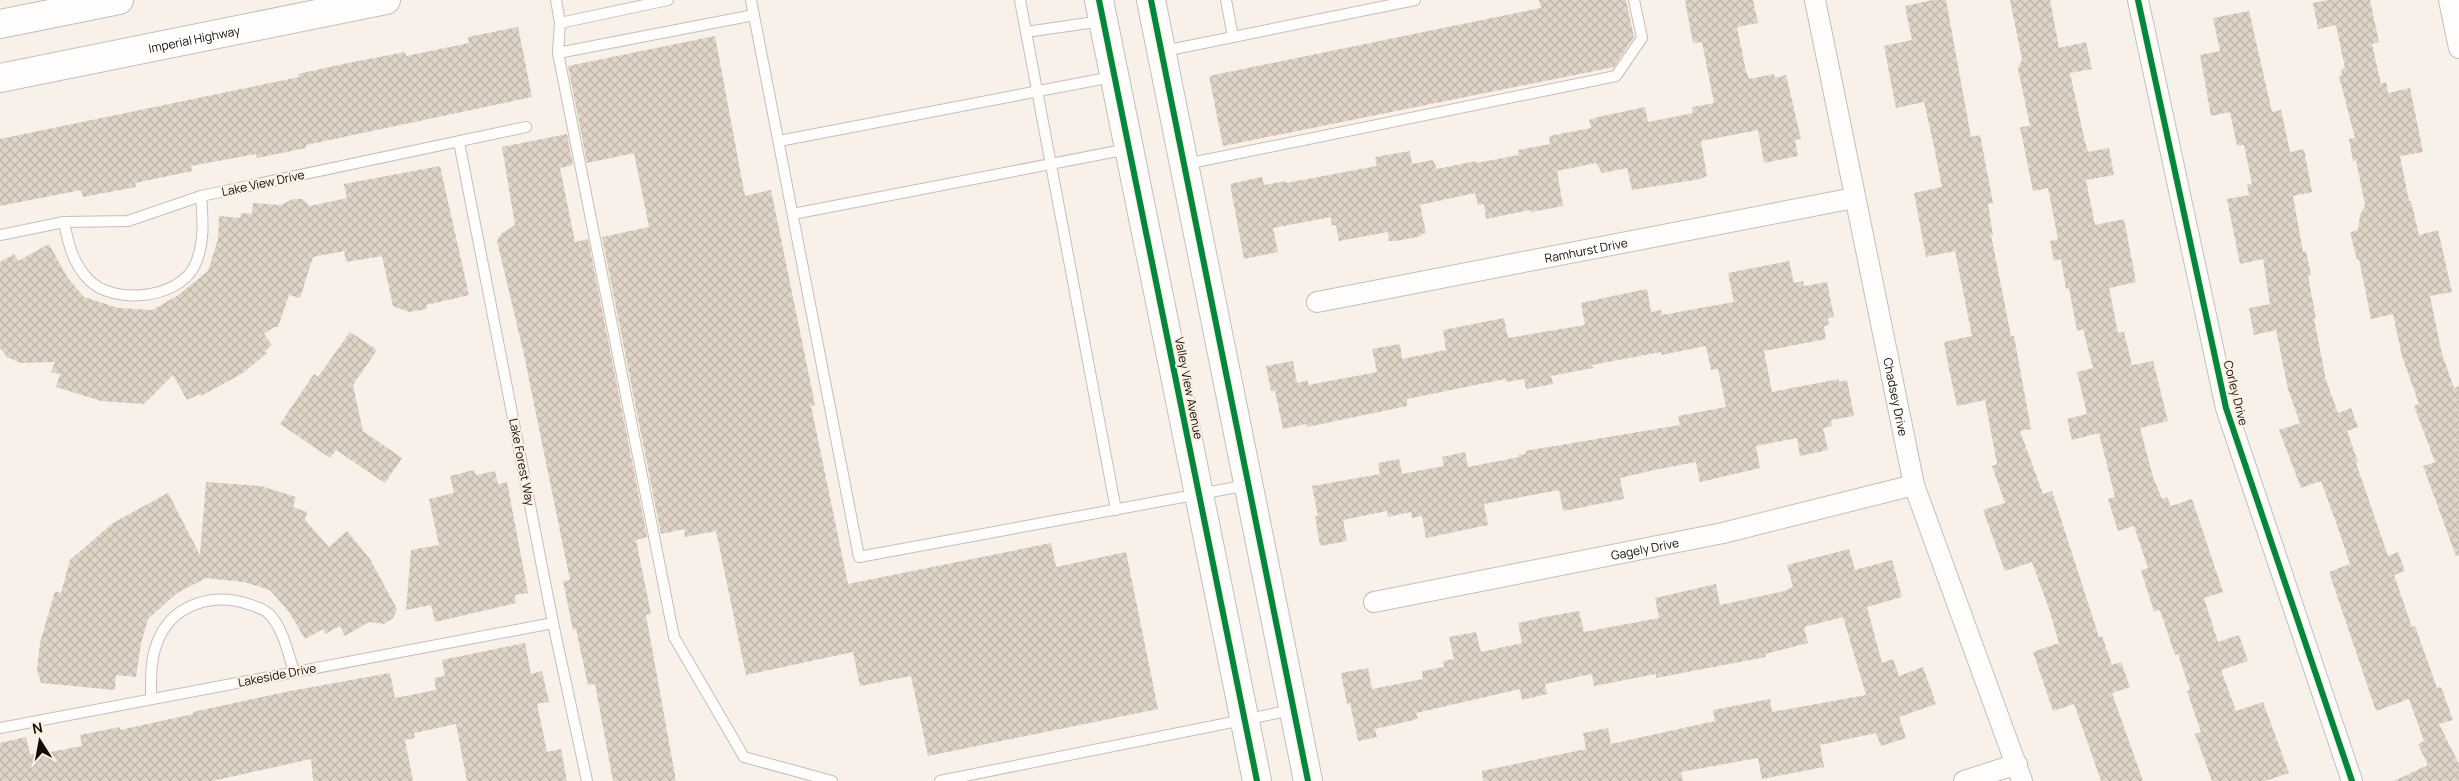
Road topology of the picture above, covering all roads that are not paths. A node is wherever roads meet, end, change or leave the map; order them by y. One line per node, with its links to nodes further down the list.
1 (119, 0): 20 (main road)
2 (386, 0): 15 (main road, Imperial Highway)
3 (556, 0): 19 (lane)
4 (668, 0): 19 (lane)
5 (751, 0): 18 (lane)
6 (1020, 0): 21 (lane)
7 (1151, 0): 24 (main road)
8 (1226, 0): 22 (lane)
9 (1358, 0): 17 (lane)
10 (1415, 0): 17 (lane)
11 (1634, 0): 34 (lane)
12 (1815, 0): 36 (street, Chadsey Drive)
13 (2138, 0): 59 (street, Corley Drive)
14 (2449, 0): 23 (street)
15 (321, 6): 27 (main road, Imperial Highway)
16 (1101, 11): 21 (lane); 26 (main road, Valley View Avenue)
17 (1360, 11): 22 (lane)
18 (754, 15): 25 (lane); 30 (lane)
19 (560, 23): 25 (lane)
20 (0, 24)
21 (1026, 32): 28 (lane)
22 (1233, 37): 24 (lane)
23 (2459, 48)
24 (1161, 52): 34 (main road)
25 (558, 53): 54 (lane)
26 (1114, 76): 28 (lane); 32 (main road, Valley View Avenue)
27 (0, 78)
28 (1037, 91): 30 (lane); 33 (lane)
29 (526, 127): 31 (lane, Lake View Drive)
30 (779, 141): 37 (lane)
31 (459, 142): 35 (lane, Lake View Drive); 46 (lane, Lake Forest Way)
32 (1129, 148): 33 (lane); 43 (main road, Valley View Avenue)
33 (1051, 164): 37 (lane); 44 (lane)
34 (1184, 165): 41 (main road)
35 (200, 196): 38 (lane, Lake View Drive); 38 (lane)
36 (1854, 198): 40 (street, Ramhurst Drive); 42 (street, Chadsey Drive)
37 (793, 214): 44 (lane)
38 (64, 222): 39 (lane, Lake View Drive)
39 (0, 235)
40 (1316, 302)
41 (1249, 485): 43 (lane); 49 (main road)
42 (1914, 485): 45 (street, Gagely Drive); 52 (street, Chadsey Drive)
43 (1199, 494): 44 (lane); 50 (main road, Valley View Avenue)
44 (1116, 510)
45 (1374, 602)
46 (553, 622): 47 (lane, Lakeside Drive); 53 (lane, Lake Forest Way)
47 (294, 672): 48 (lane, Lakeside Drive); 48 (lane)
48 (151, 699): 51 (lane, Lakeside Drive)
49 (1294, 710): 50 (lane); 57 (main road)
50 (1245, 720): 55 (lane); 56 (main road, Valley View Avenue)
51 (0, 728)
52 (2020, 772): 58 (street)
53 (587, 781)
54 (832, 781)
55 (940, 781)
56 (1257, 781)
57 (1308, 781)
58 (1964, 781)
59 (2352, 781)

